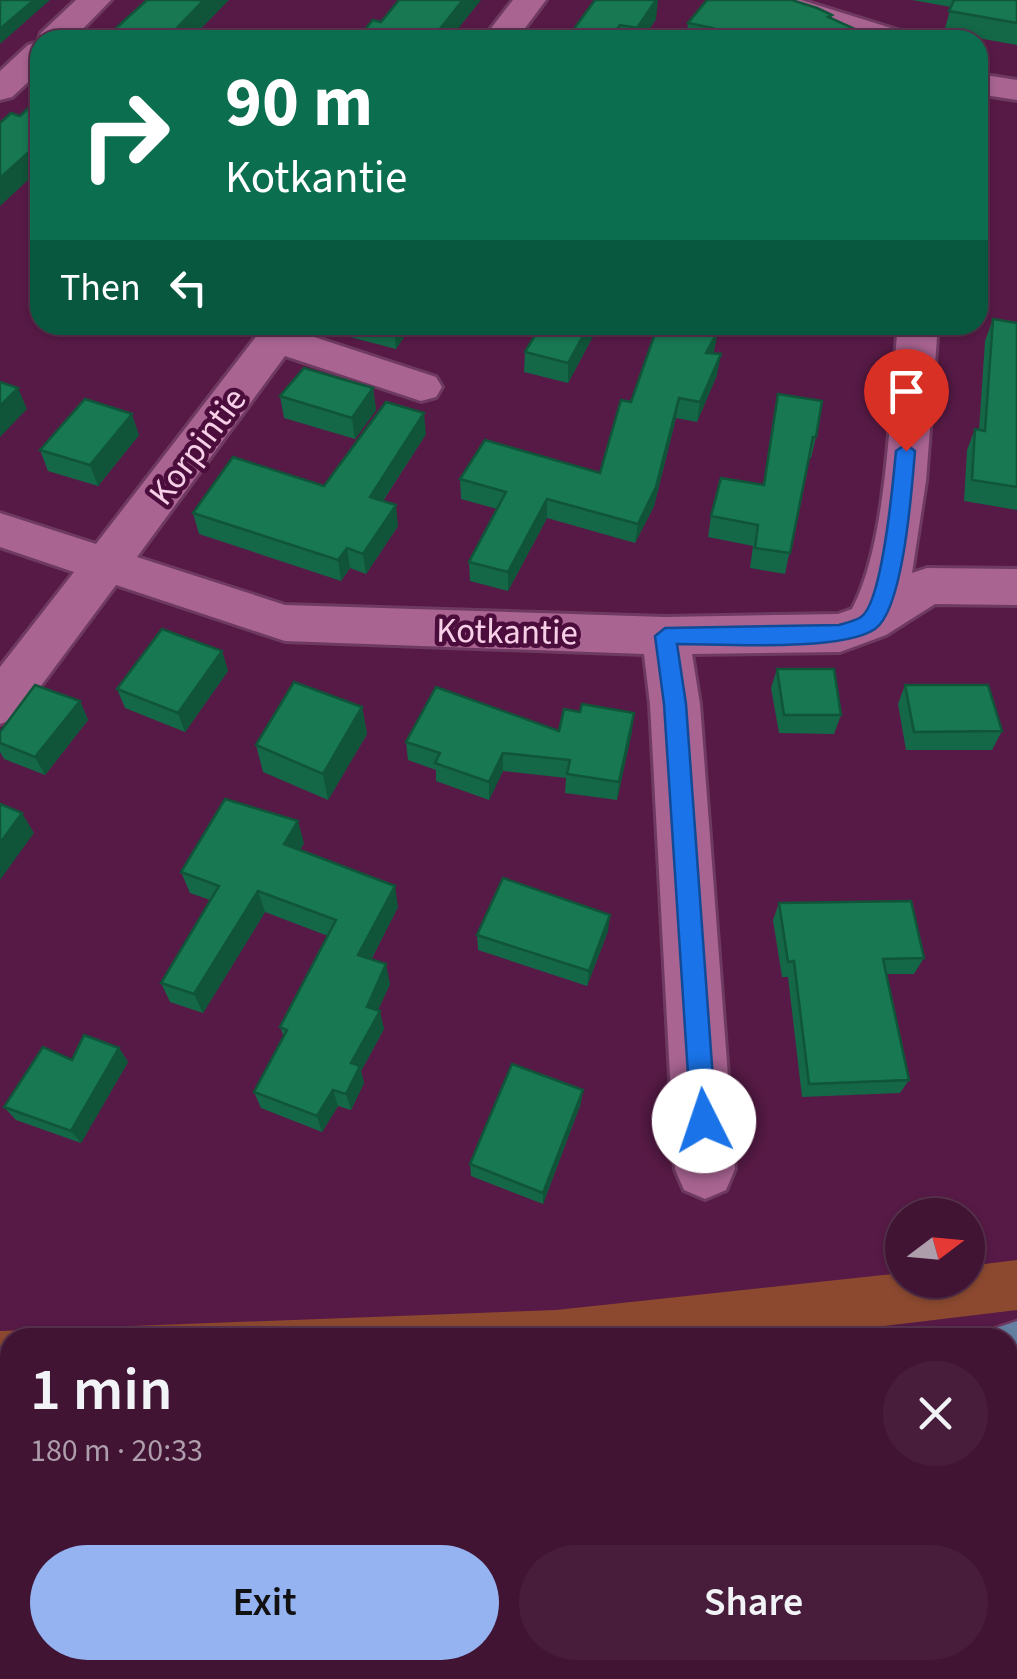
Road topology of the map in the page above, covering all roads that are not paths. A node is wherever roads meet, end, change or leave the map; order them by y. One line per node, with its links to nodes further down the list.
1 (95, 0): 4 (street)
2 (530, 0): 5 (street)
3 (767, 0): 6 (street)
4 (64, 30)
5 (508, 30)
6 (863, 30)
7 (30, 62): 9 (street)
8 (988, 86): 10 (street)
9 (0, 90)
10 (1017, 90)
11 (280, 335): 16 (street, Korpintie)
12 (290, 335): 14 (street)
13 (917, 335): 18 (street)
14 (421, 387)
15 (0, 530): 16 (street, Kotkantie)
16 (104, 566): 19 (street, Kotkantie); 20 (street, Korpintie)
17 (1017, 587): 18 (street, Kotkantie)
18 (869, 622): 19 (street, Kotkantie)
19 (665, 636): 21 (street)
20 (0, 704)
21 (705, 1170)

